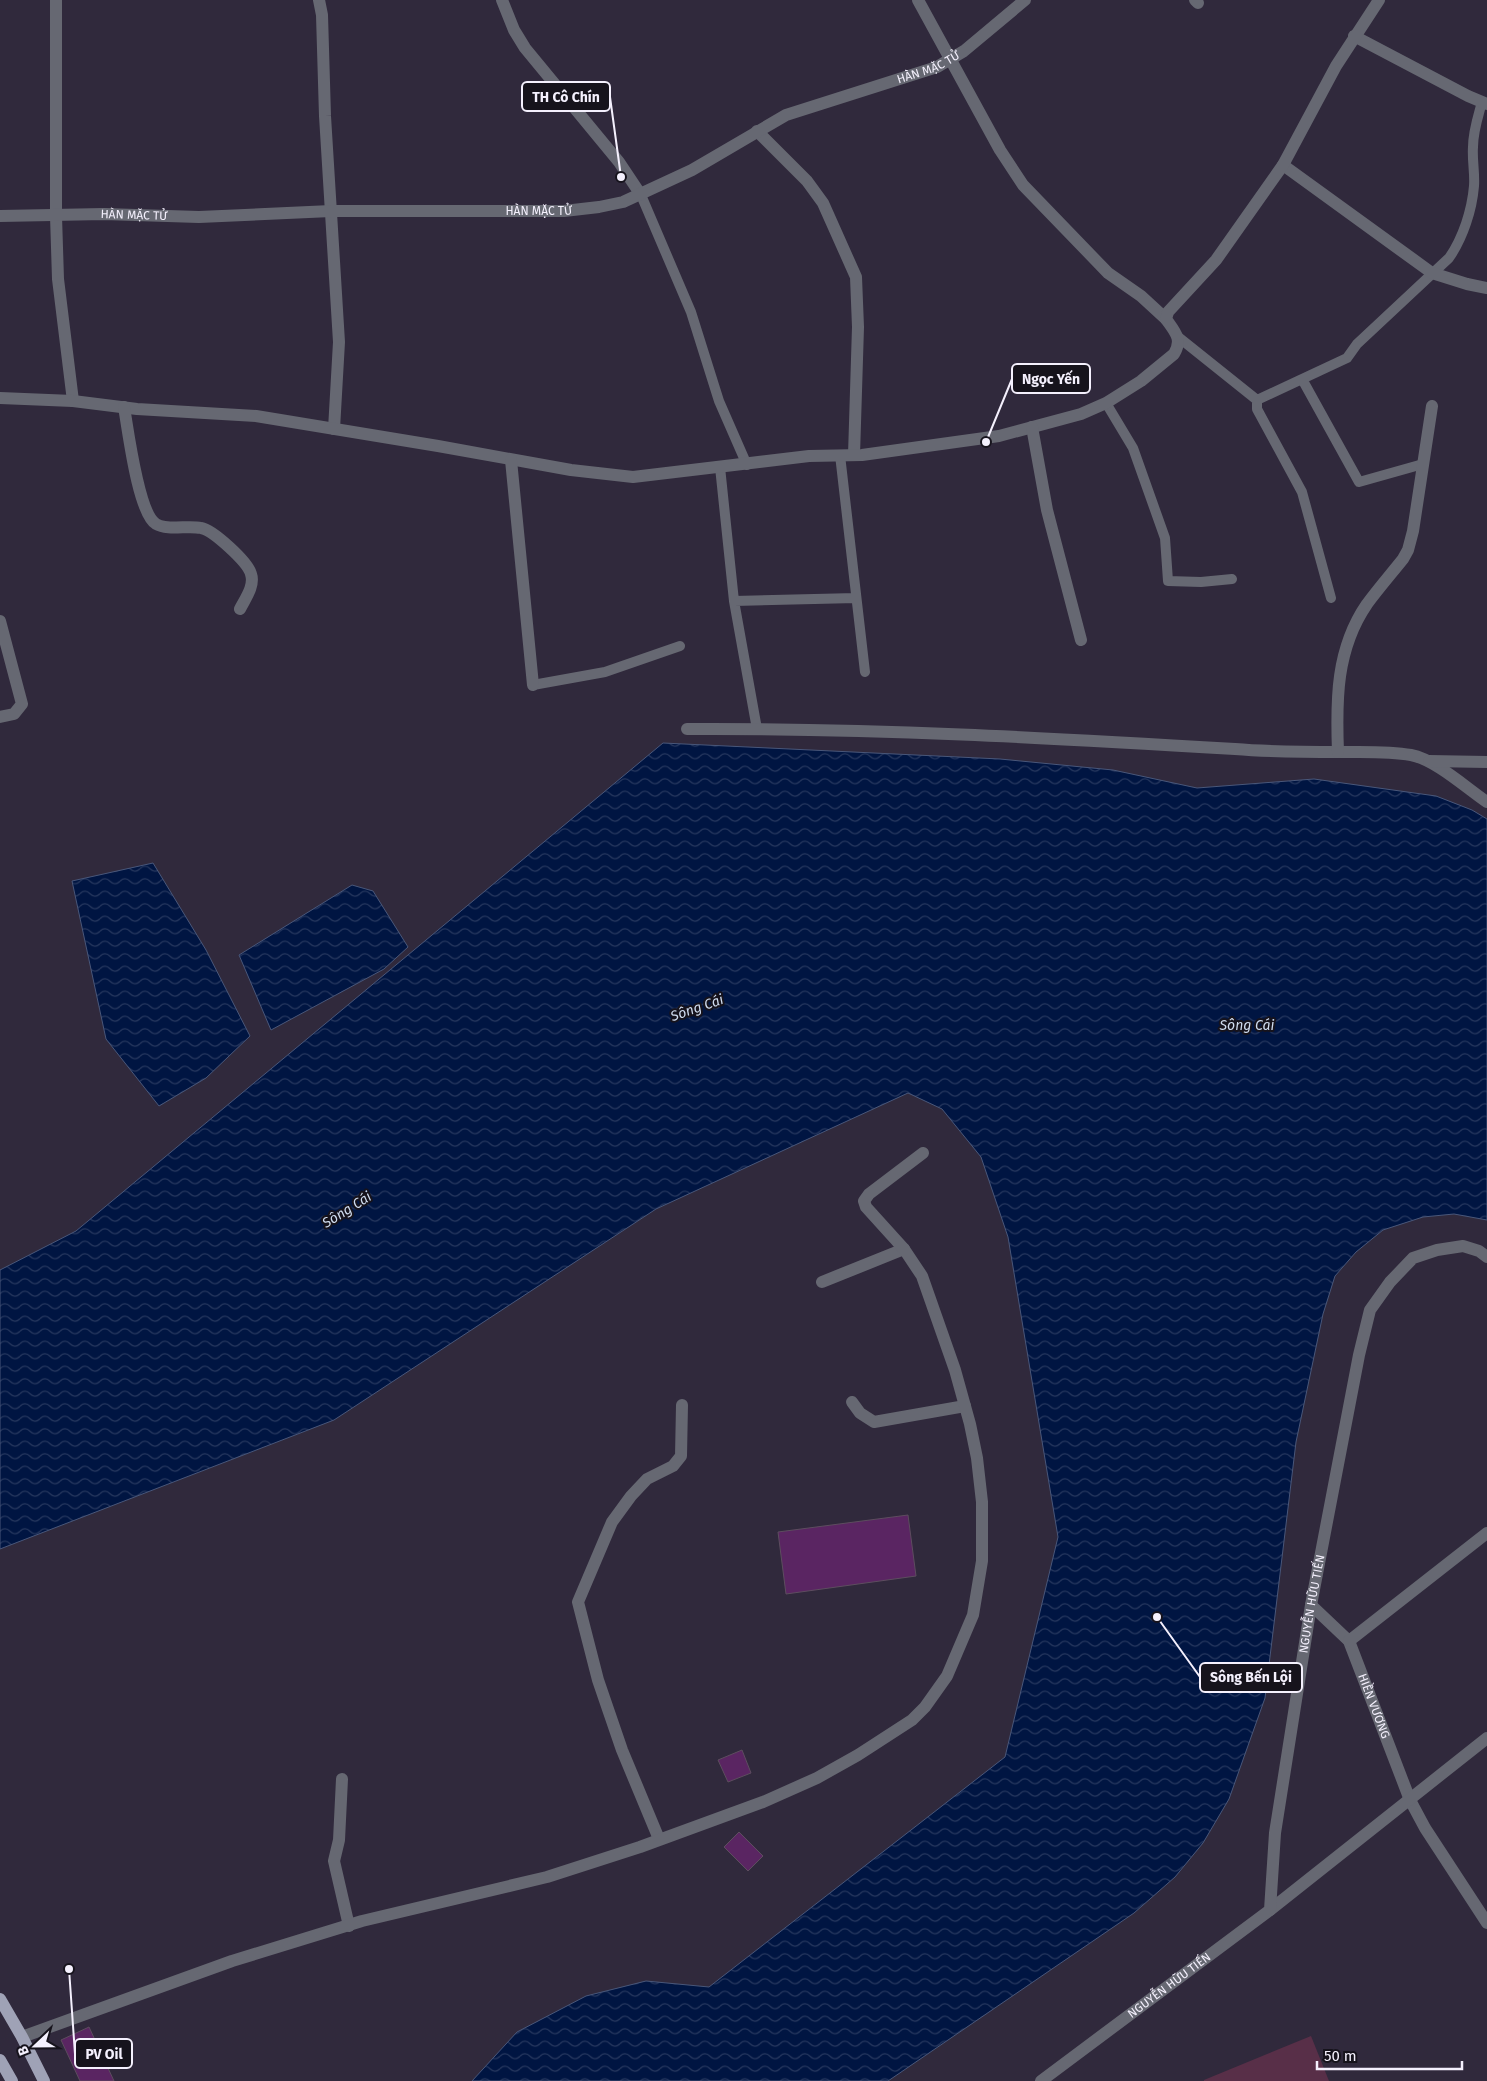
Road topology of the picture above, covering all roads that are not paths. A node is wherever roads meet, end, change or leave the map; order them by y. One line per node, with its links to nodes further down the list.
1 (56, 0): 15 (street)
2 (319, 0): 13 (street)
3 (502, 0): 12 (street)
4 (918, 0): 8 (street)
5 (1025, 0): 8 (street, HÀN MẶC TỬ)
6 (1379, 0): 7 (street)
7 (1354, 36): 9 (street); 11 (street)
8 (951, 60): 10 (street, HÀN MẶC TỬ); 18 (street)
9 (1485, 103): 16 (lane)
10 (757, 131): 12 (street, HÀN MẶC TỬ); 30 (street)
11 (1283, 165): 16 (street); 18 (street)
12 (642, 195): 13 (street, HÀN MẶC TỬ); 33 (lane)
13 (331, 211): 15 (street, HÀN MẶC TỬ); 28 (street)
14 (0, 216): 15 (street, HÀN MẶC TỬ)
15 (56, 216): 23 (street)
16 (1432, 272): 17 (street); 20 (lane)
17 (1487, 288)
18 (1166, 319): 19 (street)
19 (1177, 336): 22 (lane); 24 (street)
20 (1302, 379): 22 (lane); 32 (lane)
21 (0, 398): 23 (street)
22 (1257, 400): 37 (lane)
23 (73, 401): 26 (street)
24 (1106, 403): 27 (street); 35 (lane)
25 (1432, 406): 32 (street)
26 (124, 407): 28 (street); 39 (street)
27 (1032, 428): 30 (street); 41 (street)
28 (334, 429): 31 (street)
29 (840, 455): 30 (street); 33 (street); 36 (lane)
30 (854, 455)
31 (510, 460): 34 (street); 44 (street)
32 (1423, 464): 48 (street)
33 (747, 465): 34 (street)
34 (720, 468): 38 (lane)
35 (1232, 579)
36 (856, 598): 38 (lane); 43 (lane)
37 (1331, 598)
38 (734, 601): 47 (lane)
39 (240, 609)
40 (0, 621): 45 (street)
41 (1081, 640)
42 (680, 646): 44 (lane)
43 (865, 672)
44 (533, 685)
45 (0, 717)
46 (687, 729): 47 (street)
47 (757, 729): 48 (street)
48 (1338, 752): 49 (street)
49 (1428, 761): 50 (street); 51 (street)
50 (1487, 762)
51 (1487, 802)
52 (924, 1153): 53 (street)
53 (904, 1249): 55 (street); 58 (street)
54 (1487, 1256): 60 (street, NGUYỄN HỮU TIẾN)
55 (822, 1282)
56 (852, 1402): 58 (street)
57 (682, 1405): 65 (street)
58 (964, 1406): 65 (street)
59 (1487, 1533): 61 (street)
60 (1311, 1605): 61 (street); 66 (street, NGUYỄN HỮU TIẾN)
61 (1349, 1642): 64 (street, HIỀN VƯƠNG)
62 (1487, 1738): 64 (street)
63 (342, 1779): 68 (street)
64 (1410, 1800): 66 (street); 67 (street, HIỀN VƯƠNG)
65 (659, 1839): 68 (street)
66 (1270, 1910): 72 (street, NGUYỄN HỮU TIẾN)
67 (1486, 1918)
68 (350, 1926): 70 (street)
69 (1, 2002): 70 (main road)
70 (22, 2037): 74 (main road)
71 (0, 2060): 73 (main road)
72 (1059, 2069): 75 (street, NGUYỄN HỮU TIẾN); 76 (street)
73 (12, 2081)
74 (44, 2081)
75 (1041, 2081)
76 (1065, 2081)

